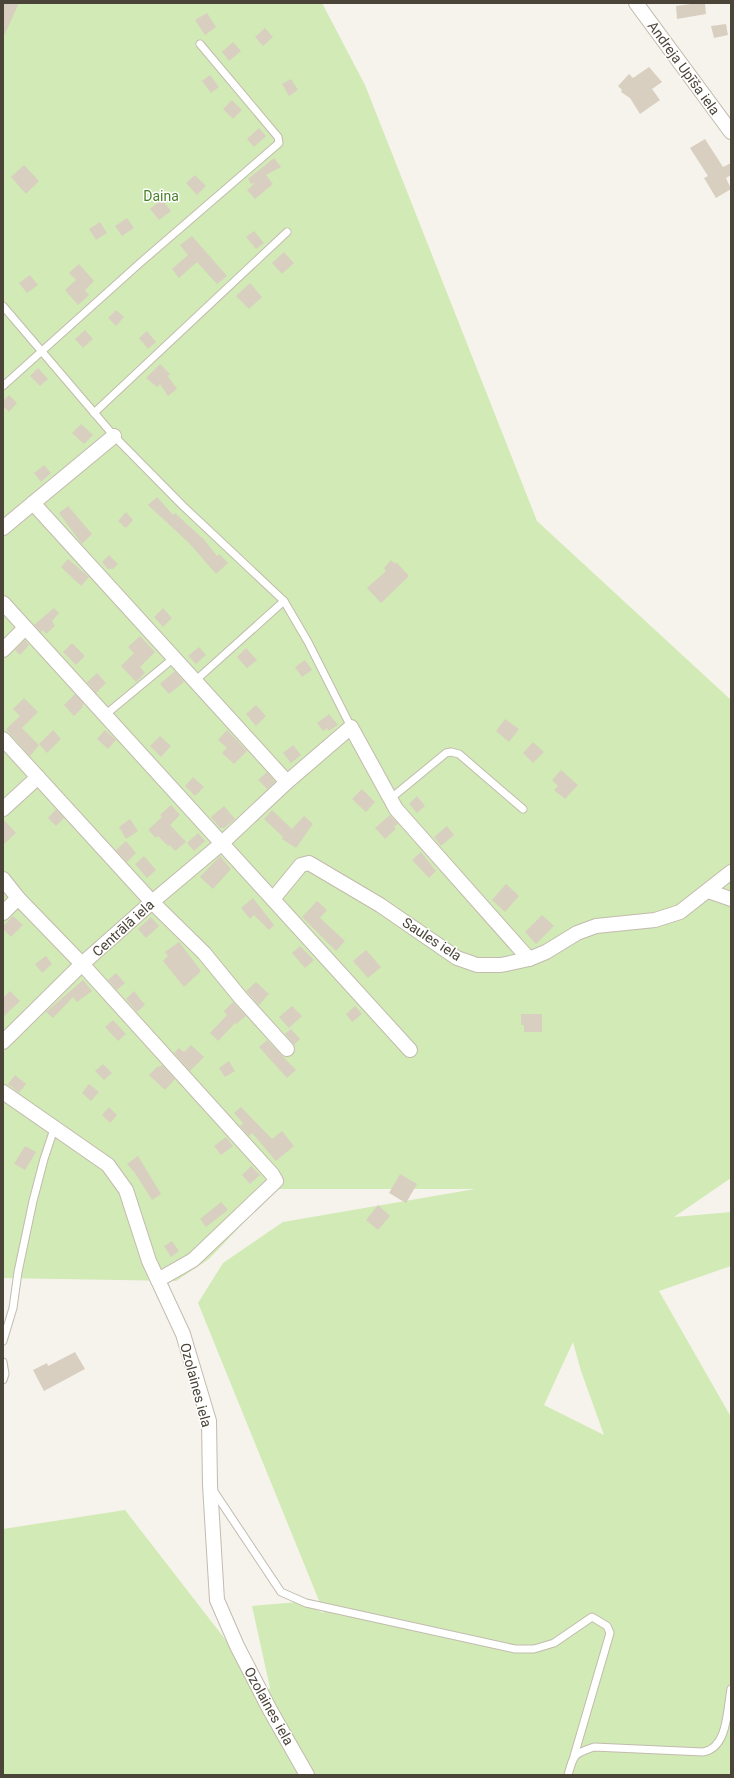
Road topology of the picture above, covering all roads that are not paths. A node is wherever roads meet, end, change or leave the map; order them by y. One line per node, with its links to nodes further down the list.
1 (636, 3): 3 (street, Andreja Upīša iela)
2 (200, 44): 6 (lane)
3 (731, 132)
4 (287, 232): 8 (lane)
5 (3, 306): 6 (lane)
6 (42, 352): 7 (lane); 8 (lane)
7 (3, 386)
8 (94, 413): 9 (lane)
9 (114, 436): 10 (street); 12 (lane)
10 (33, 503): 11 (street); 16 (street)
11 (3, 528)
12 (284, 601): 17 (lane); 19 (lane)
13 (3, 603): 14 (street)
14 (25, 628): 15 (street); 18 (street)
15 (3, 650)
16 (175, 657): 17 (street); 18 (lane)
17 (195, 681): 22 (street)
18 (106, 715): 26 (street)
19 (351, 727): 22 (street, Centrālā iela); 23 (street)
20 (3, 739): 21 (street)
21 (38, 777): 24 (street); 33 (street)
22 (287, 782): 26 (street, Centrālā iela)
23 (390, 799): 25 (lane); 35 (street)
24 (3, 809)
25 (523, 809)
26 (221, 844): 31 (street); 33 (street, Centrālā iela)
27 (731, 872): 29 (street, Saules iela)
28 (3, 879): 30 (street)
29 (708, 891): 32 (street); 35 (street, Saules iela)
30 (18, 898): 34 (street); 36 (street)
31 (273, 899): 35 (street, Saules iela); 39 (street)
32 (731, 899)
33 (152, 902): 36 (street, Centrālā iela); 38 (street)
34 (3, 913)
35 (529, 959)
36 (82, 964): 37 (street, Centrālā iela); 42 (street)
37 (3, 1042)
38 (287, 1049)
39 (410, 1050)
40 (3, 1092): 41 (street, Ozolaines iela)
41 (54, 1129): 42 (street, Ozolaines iela); 43 (lane)
42 (158, 1280): 46 (street, Ozolaines iela)
43 (3, 1341)
44 (3, 1362): 45 (lane)
45 (3, 1380)
46 (210, 1485): 48 (lane); 49 (street, Ozolaines iela)
47 (731, 1689): 48 (lane)
48 (574, 1756): 50 (lane)
49 (307, 1775)
50 (568, 1775)

